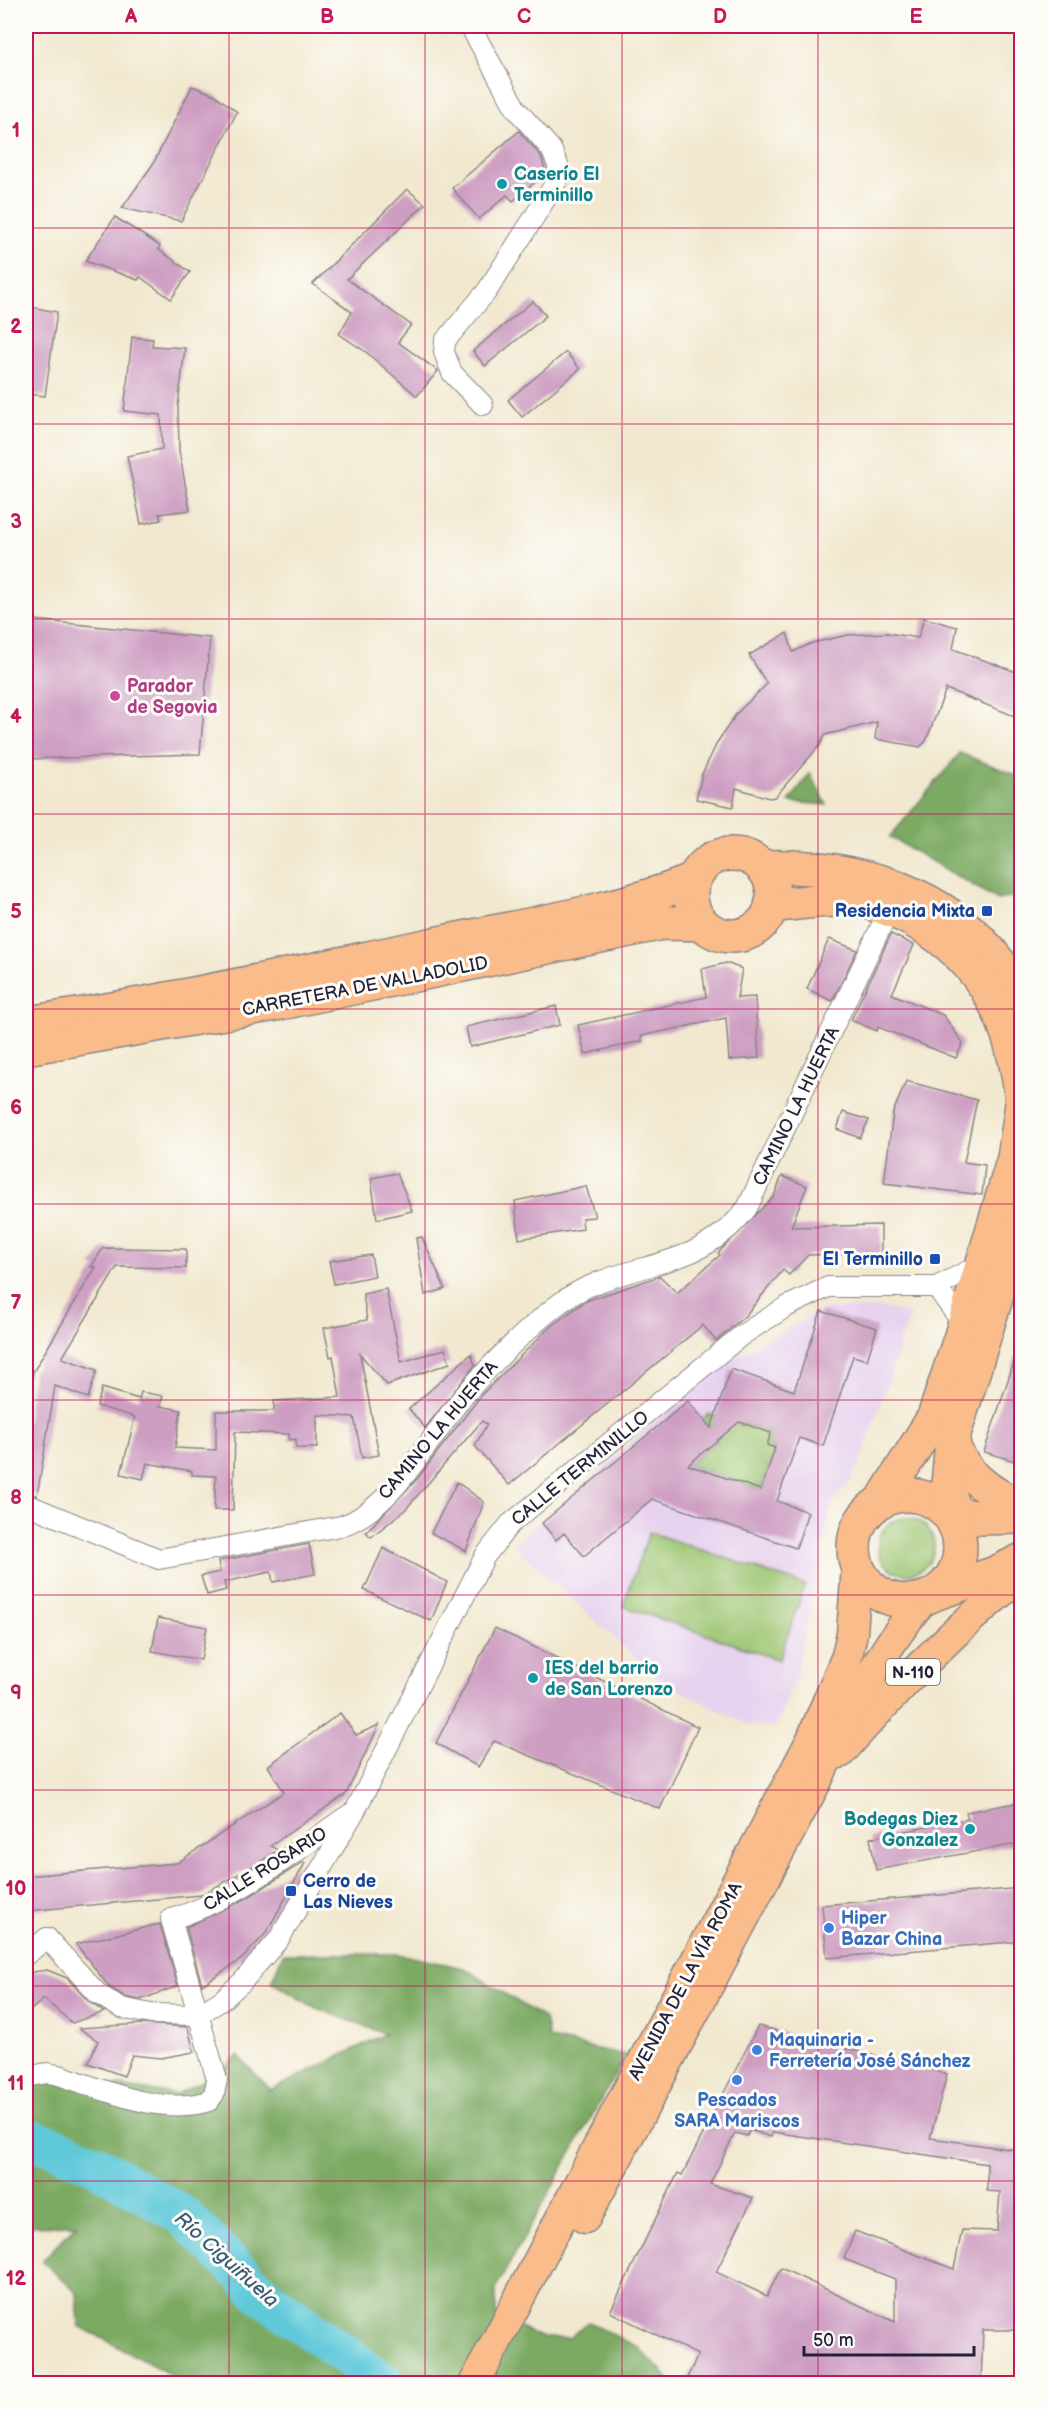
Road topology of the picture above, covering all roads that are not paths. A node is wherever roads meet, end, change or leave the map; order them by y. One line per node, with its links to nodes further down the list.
1 (470, 26): 2 (street)
2 (483, 405)
3 (762, 867): 4 (highway); 5 (highway); 8 (highway)
4 (694, 880): 7 (highway); 9 (highway, CARRETERA DE VALLADOLID)
5 (771, 906): 6 (highway); 7 (highway)
6 (889, 910): 11 (highway); 18 (street, CAMINO LA HUERTA)
7 (703, 924): 10 (highway, CARRETERA DE VALLADOLID)
8 (1022, 1000)
9 (26, 1023)
10 (26, 1048)
11 (1022, 1103): 13 (highway)
12 (1022, 1214): 13 (highway)
13 (1001, 1279): 14 (street, CALLE TERMINILLO); 15 (highway); 16 (highway)
14 (936, 1287): 15 (street); 27 (street, CALLE TERMINILLO)
15 (964, 1325): 17 (highway)
16 (952, 1441): 19 (highway); 20 (highway)
17 (881, 1502): 20 (highway); 23 (highway)
18 (26, 1504)
19 (1022, 1505)
20 (951, 1517): 21 (highway); 25 (highway)
21 (1022, 1517)
22 (1022, 1560): 25 (highway)
23 (857, 1566): 25 (highway); 33 (main road, AVENIDA DE LA VÍA ROMA)
24 (1022, 1575): 26 (main road, AVENIDA DE LA VÍA ROMA / N-110)
25 (928, 1596): 26 (main road, AVENIDA DE LA VÍA ROMA)
26 (817, 1780): 33 (main road, AVENIDA DE LA VÍA ROMA)
27 (355, 1811): 31 (street, CALLE TERMINILLO); 31 (street, CALLE ROSARIO)
28 (47, 1938): 29 (street); 30 (street); 31 (street)
29 (26, 1940)
30 (26, 1955)
31 (198, 2015): 32 (street)
32 (26, 2077)
33 (521, 2318): 34 (main road, AVENIDA DE LA VÍA ROMA); 35 (main road, AVENIDA DE LA VÍA ROMA)
34 (474, 2384)
35 (498, 2384)

